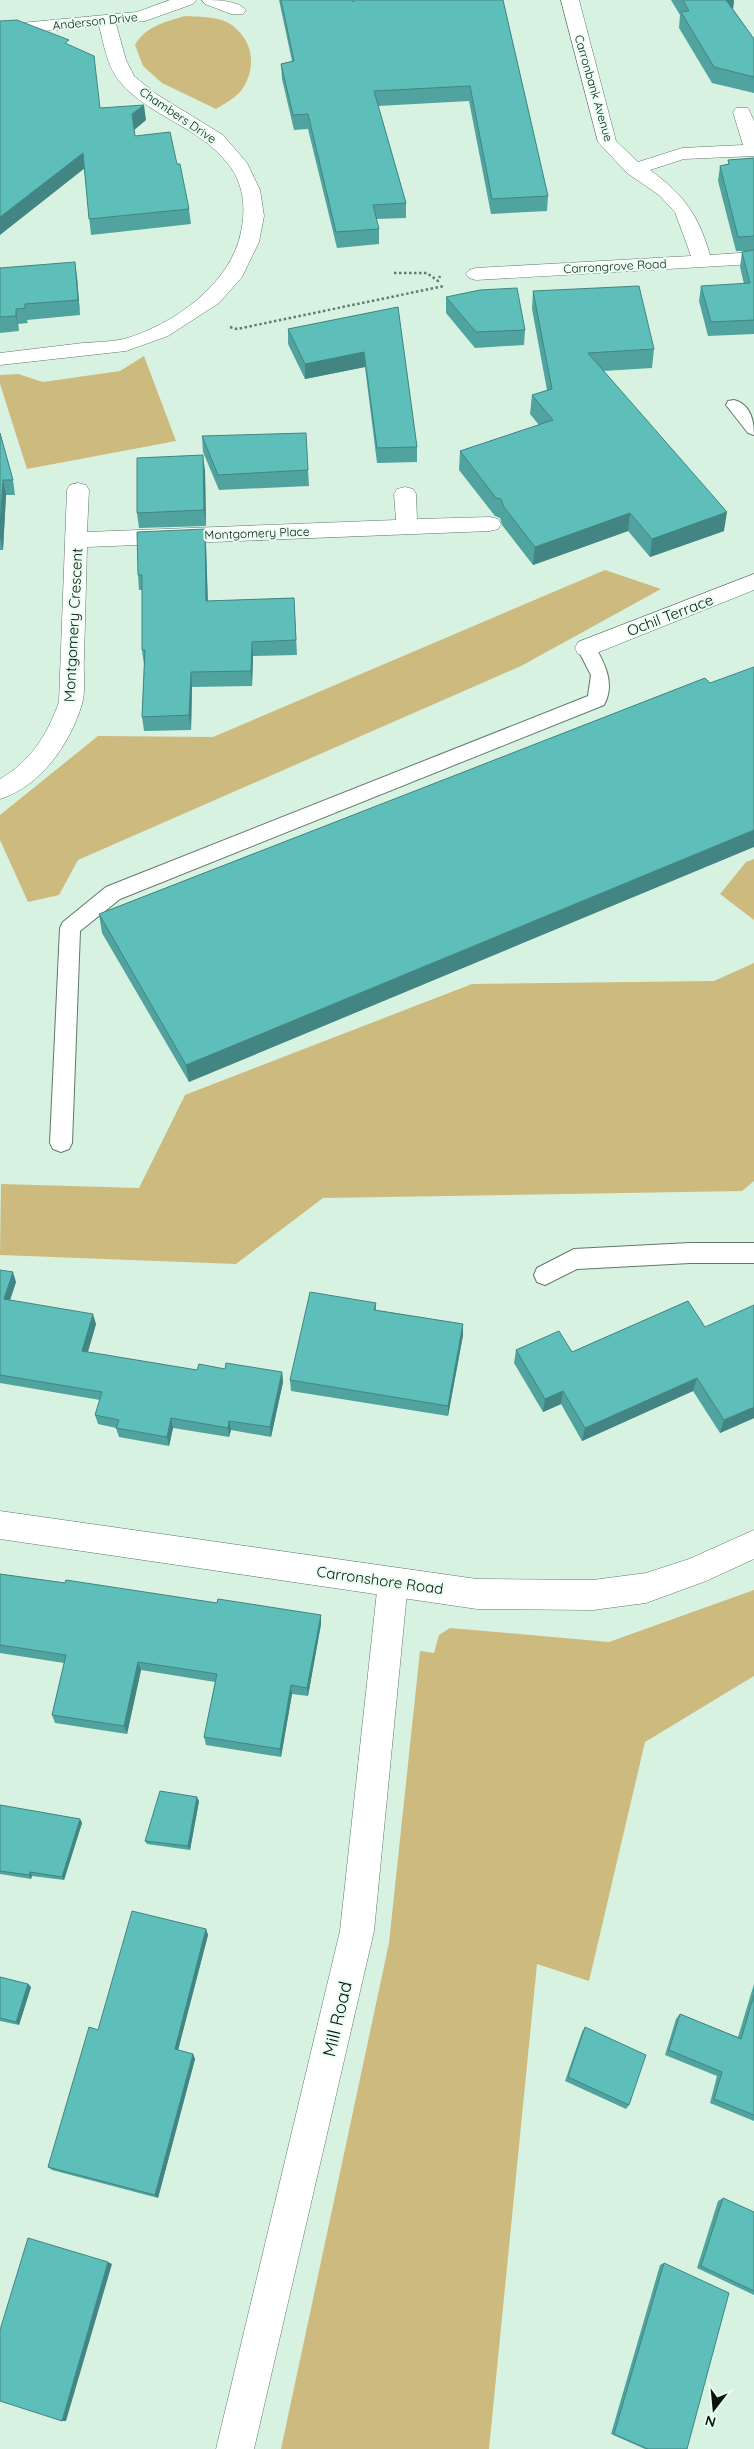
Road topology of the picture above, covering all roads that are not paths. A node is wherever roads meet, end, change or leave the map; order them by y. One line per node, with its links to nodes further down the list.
1 (187, 0): 5 (street, Anderson Drive)
2 (211, 0): 4 (street)
3 (570, 0): 9 (street, Carronbank Avenue)
4 (237, 10)
5 (107, 22): 6 (street, Anderson Drive); 13 (street, Chambers Drive)
6 (0, 30)
7 (742, 112): 8 (street)
8 (754, 150): 9 (street)
9 (634, 169): 11 (street, Carronbank Avenue)
10 (754, 258): 11 (street, Carrongrove Road)
11 (702, 261): 12 (street, Carrongrove Road)
12 (476, 274)
13 (0, 359)
14 (734, 405): 15 (lane)
15 (754, 429)
16 (78, 490): 20 (street, Montgomery Crescent)
17 (404, 494): 19 (street)
18 (490, 524): 19 (street, Montgomery Place)
19 (407, 528): 20 (street, Montgomery Place)
20 (77, 540): 23 (street, Montgomery Crescent)
21 (754, 582): 22 (street, Ochil Terrace)
22 (586, 648): 24 (lane)
23 (0, 790)
24 (60, 1143)
25 (754, 1253): 26 (lane)
26 (545, 1275)
27 (0, 1526): 29 (street, Carronshore Road)
28 (754, 1544): 29 (street, Carronshore Road)
29 (394, 1582): 30 (street, Mill Road)
30 (234, 2449)

